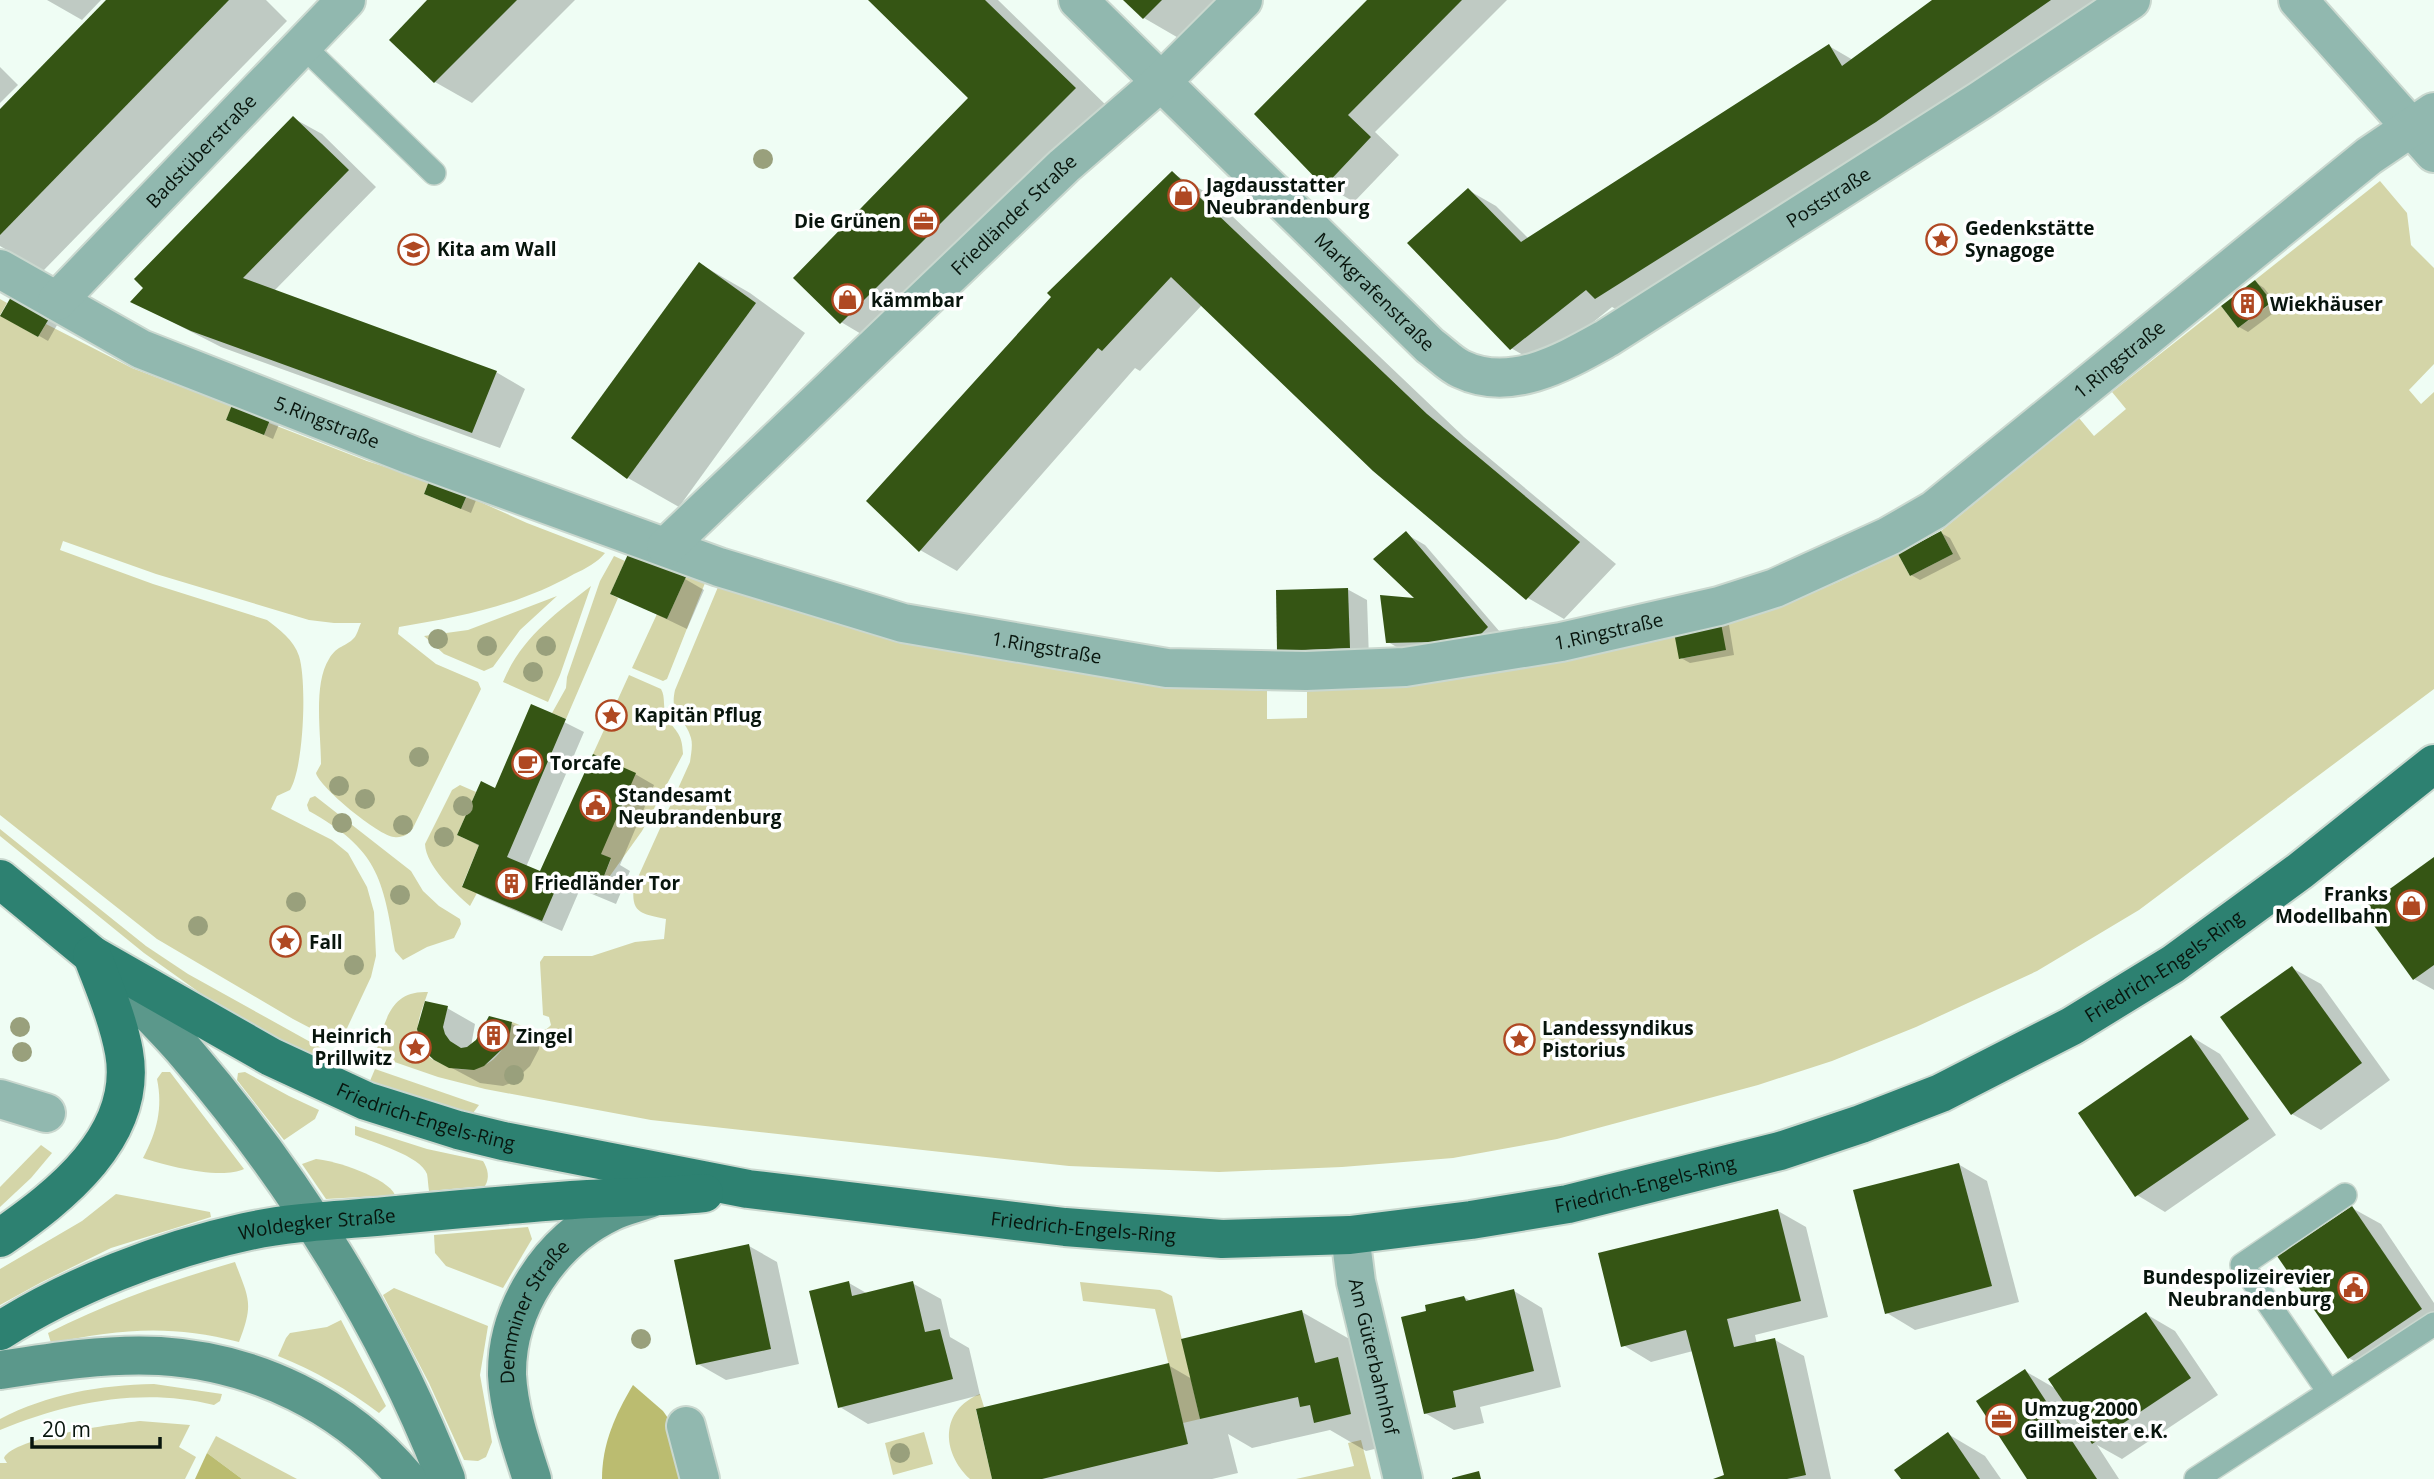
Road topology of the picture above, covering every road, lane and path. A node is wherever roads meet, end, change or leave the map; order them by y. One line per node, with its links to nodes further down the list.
1 (346, 0): 6 (street, Badstüberstraße)
2 (1078, 0): 7 (street, Markgrafenstraße)
3 (1243, 0): 7 (street, Friedländer Straße)
4 (2131, 0): 12 (street, Poststraße)
5 (2298, 0): 8 (street)
6 (302, 45): 9 (lane); 11 (street, Badstüberstraße)
7 (1162, 81): 12 (street, Markgrafenstraße); 13 (street, Friedländer Straße)
8 (2426, 131): 13 (street, 1.Ringstraße)
9 (434, 173)
10 (0, 269): 11 (street, 5.Ringstraße)
11 (57, 301): 13 (street, 5.Ringstraße)
12 (1518, 376)
13 (666, 547)
14 (2434, 764): 23 (main road, Friedrich-Engels-Ring)
15 (0, 879): 16 (main road, Friedrich-Engels-Ring)
16 (92, 955): 19 (main road, Friedrich-Engels-Ring); 22 (main road, Friedrich-Engels-Ring); 24 (main road, Friedrich-Engels-Ring)
17 (0, 1100): 18 (street)
18 (46, 1113)
19 (748, 1189): 21 (main road, Friedrich-Engels-Ring); 23 (main road, Friedrich-Engels-Ring)
20 (2345, 1195): 28 (lane)
21 (653, 1198): 22 (main road, Woldegker Straße); 32 (main road, Demminer Straße)
22 (313, 1223): 26 (main road, Woldegker Straße); 31 (main road)
23 (1350, 1235): 34 (street, Am Güterbahnhof)
24 (0, 1238)
25 (2434, 1324): 28 (lane)
26 (0, 1331)
27 (0, 1370): 30 (main road)
28 (2329, 1392): 35 (lane)
29 (687, 1426): 33 (street)
30 (407, 1479)
31 (446, 1479)
32 (532, 1479)
33 (700, 1479)
34 (1403, 1479)
35 (2196, 1479)

